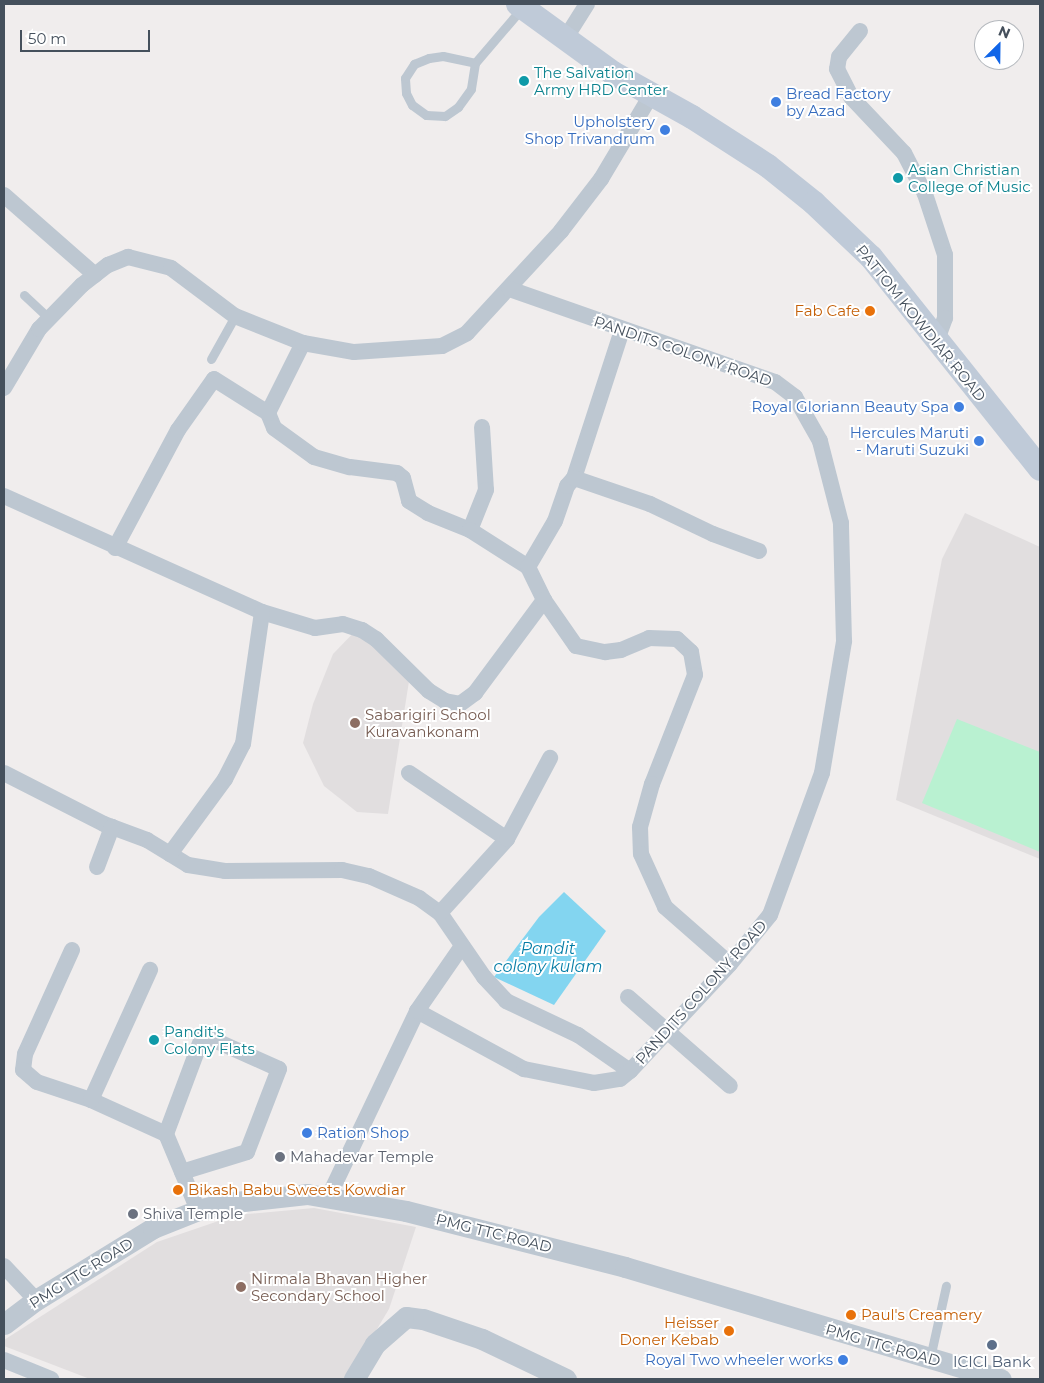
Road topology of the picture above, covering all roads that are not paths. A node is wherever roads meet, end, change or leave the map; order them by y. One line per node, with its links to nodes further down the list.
1 (587, 4): 4 (street)
2 (520, 6): 4 (main road, PATTOM KOWDIAR ROAD); 5 (lane)
3 (860, 30): 14 (street)
4 (565, 39): 6 (main road, PATTOM KOWDIAR ROAD)
5 (475, 63): 5 (lane)
6 (651, 95): 9 (street); 14 (main road, PATTOM KOWDIAR ROAD)
7 (4, 195): 8 (street)
8 (95, 275): 11 (street); 12 (street)
9 (510, 289): 13 (street, PANDITS COLONY ROAD); 15 (street)
10 (24, 295): 12 (lane)
11 (235, 316): 15 (street); 16 (lane)
12 (49, 318): 17 (street)
13 (622, 330): 21 (street); 39 (street, PANDITS COLONY ROAD)
14 (937, 340): 20 (main road, PATTOM KOWDIAR ROAD)
15 (303, 344): 18 (street)
16 (211, 358)
17 (7, 381)
18 (268, 413): 23 (street); 24 (street)
19 (482, 427): 23 (street)
20 (1037, 460)
21 (574, 478): 25 (street); 26 (street)
22 (4, 496): 24 (street)
23 (470, 530): 26 (street)
24 (115, 548): 28 (street)
25 (759, 551)
26 (528, 568): 27 (street)
27 (544, 600): 28 (street); 39 (street)
28 (262, 612): 34 (street)
29 (550, 758): 33 (street)
30 (4, 773): 32 (street, PANDITS COLONY ROAD)
31 (409, 773): 33 (street)
32 (112, 827): 34 (street, PANDITS COLONY ROAD); 35 (street)
33 (507, 839): 36 (street)
34 (170, 854): 36 (street, PANDITS COLONY ROAD)
35 (97, 867)
36 (440, 913): 37 (street, PANDITS COLONY ROAD)
37 (462, 946): 42 (street); 44 (street, PANDITS COLONY ROAD)
38 (72, 950): 46 (street)
39 (730, 964): 43 (street, PANDITS COLONY ROAD)
40 (150, 970): 46 (street)
41 (628, 998): 43 (street)
42 (417, 1011): 44 (street); 49 (street)
43 (667, 1029): 44 (street, PANDITS COLONY ROAD); 45 (street)
44 (630, 1072)
45 (730, 1086)
46 (91, 1100): 47 (street)
47 (166, 1134): 48 (street); 48 (street)
48 (182, 1172): 50 (street)
49 (328, 1198): 50 (street, PMG TTC ROAD); 55 (street, PMG TTC ROAD)
50 (198, 1210): 53 (street, PMG TTC ROAD)
51 (4, 1266): 53 (street)
52 (946, 1286): 55 (lane)
53 (36, 1300): 54 (street, PMG TTC ROAD)
54 (4, 1324)
55 (930, 1358): 60 (street, PMG TTC ROAD)
56 (4, 1360): 57 (street)
57 (51, 1379)
58 (354, 1379): 59 (street)
59 (566, 1379)
60 (1001, 1379)

